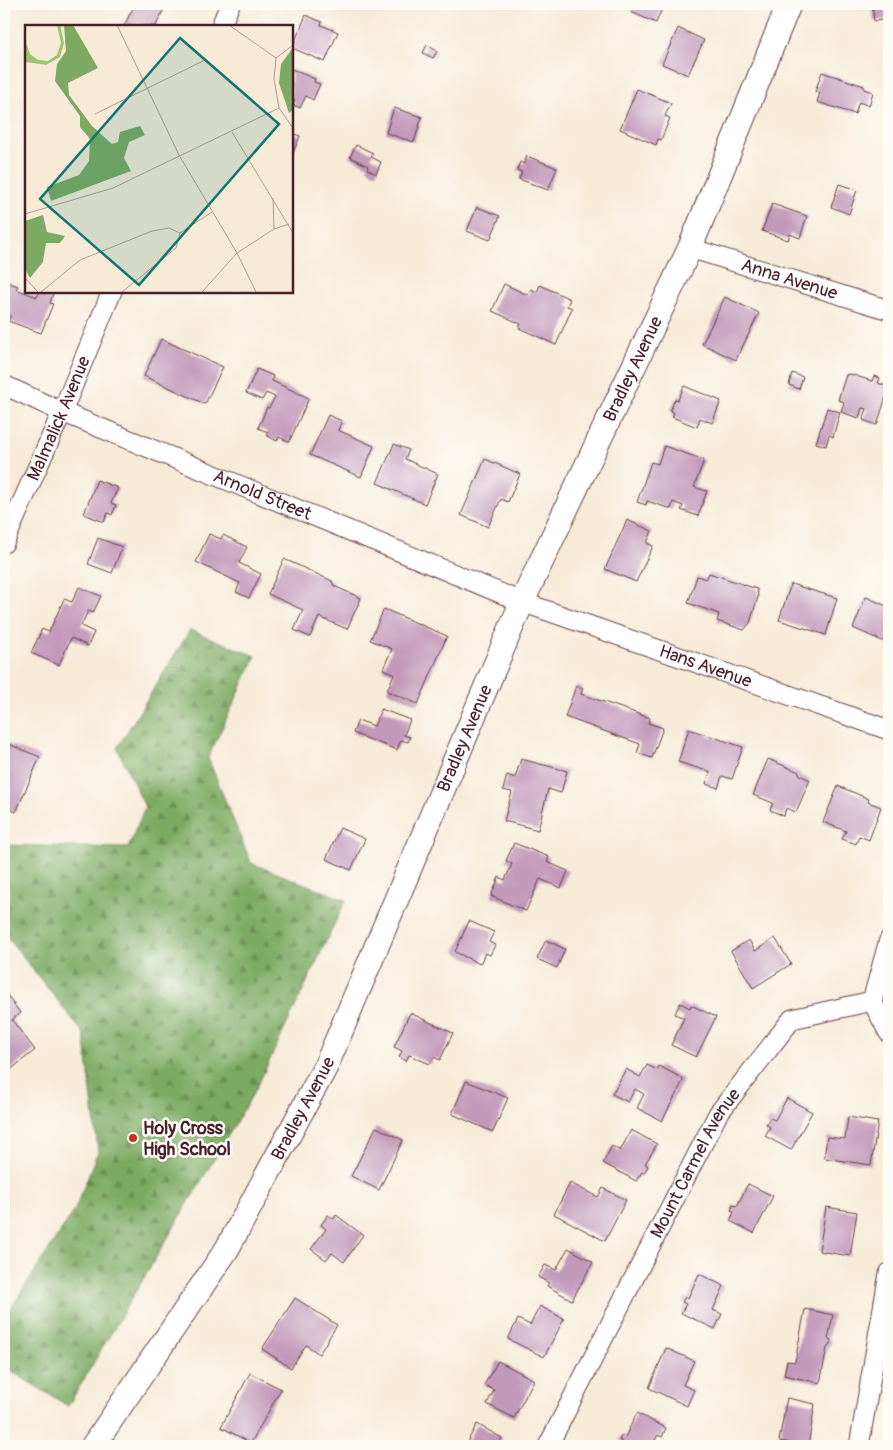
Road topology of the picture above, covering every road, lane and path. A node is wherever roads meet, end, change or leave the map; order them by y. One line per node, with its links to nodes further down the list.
1 (230, 4): 3 (street)
2 (789, 4): 4 (street, Bradley Avenue)
3 (220, 25)
4 (690, 248): 6 (street, Anna Avenue); 10 (street, Bradley Avenue)
5 (112, 292): 8 (street, Malmalick Avenue)
6 (889, 310)
7 (4, 386): 8 (street, Arnold Street)
8 (62, 412): 9 (street, Malmalick Avenue); 10 (street, Arnold Street)
9 (4, 544)
10 (522, 602): 11 (street, Hans Avenue); 16 (street, Bradley Avenue)
11 (889, 730)
12 (889, 940): 13 (street)
13 (872, 1001): 14 (street); 17 (street, Mount Carmel Avenue)
14 (889, 1034)
15 (889, 1274): 18 (street)
16 (93, 1446)
17 (548, 1446)
18 (859, 1446)

